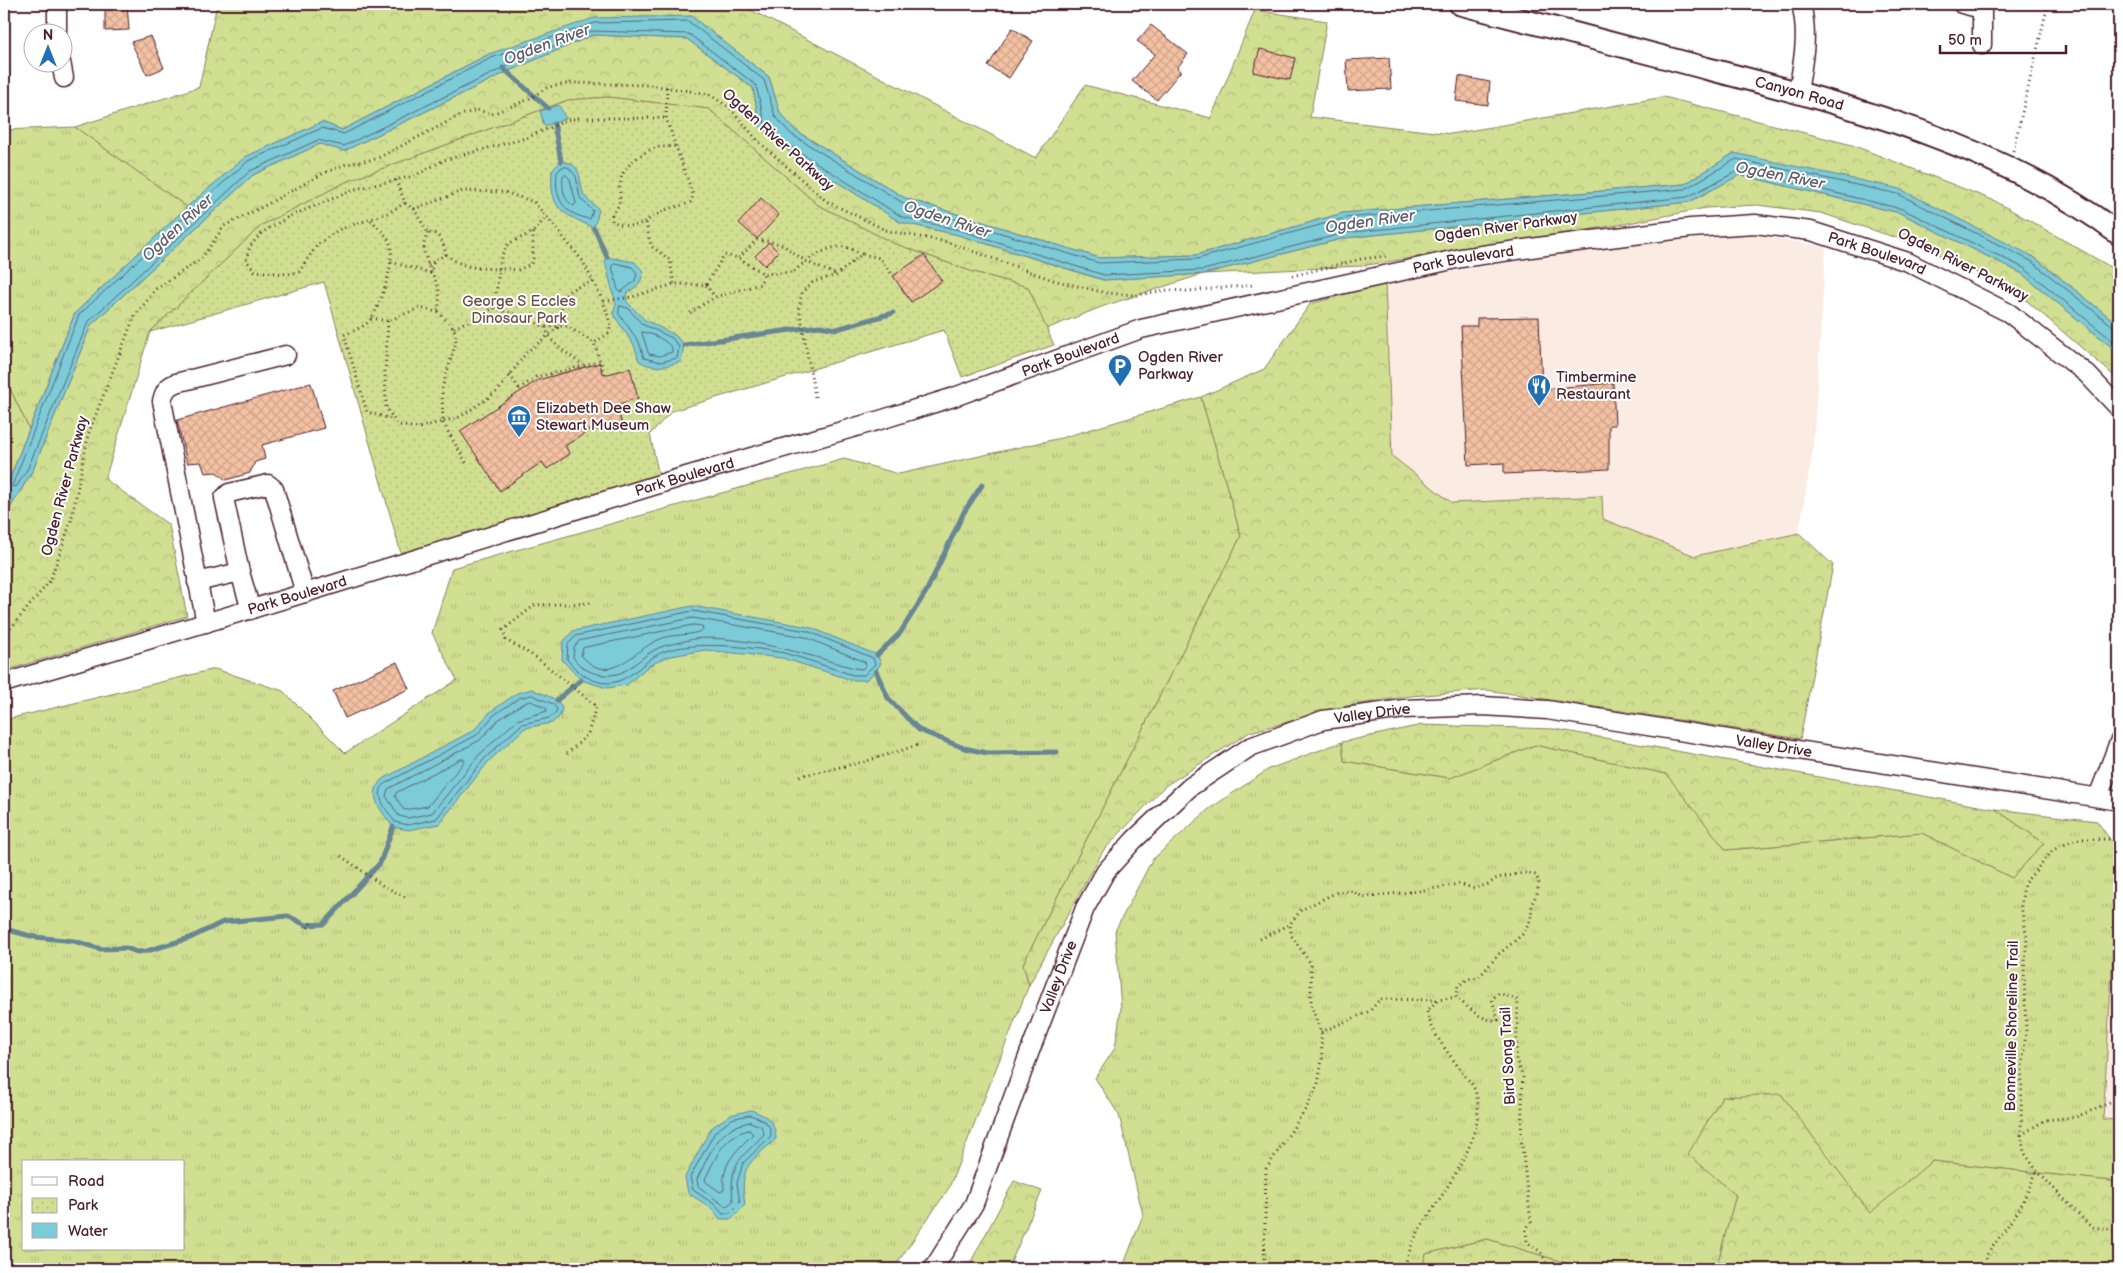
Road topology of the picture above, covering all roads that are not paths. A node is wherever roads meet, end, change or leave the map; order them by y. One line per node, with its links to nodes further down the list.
1 (56, 4): 6 (street)
2 (1460, 4): 8 (main road, Canyon Road)
3 (1801, 4): 8 (street)
4 (1962, 4): 5 (street)
5 (1982, 7): 7 (street)
6 (57, 22)
7 (1982, 45)
8 (1798, 92): 9 (main road, Canyon Road)
9 (2119, 234)
10 (286, 355): 13 (street)
11 (2119, 408): 14 (street, Park Boulevard)
12 (240, 572): 13 (street); 14 (street); 15 (street)
13 (197, 582): 16 (street)
14 (305, 593): 15 (street, Park Boulevard)
15 (251, 610): 16 (street, Park Boulevard)
16 (206, 623): 17 (street, Park Boulevard)
17 (4, 683)
18 (2119, 742): 19 (street)
19 (2098, 797): 20 (street, Valley Drive); 21 (street, Valley Drive)
20 (2119, 801)
21 (933, 1269)

